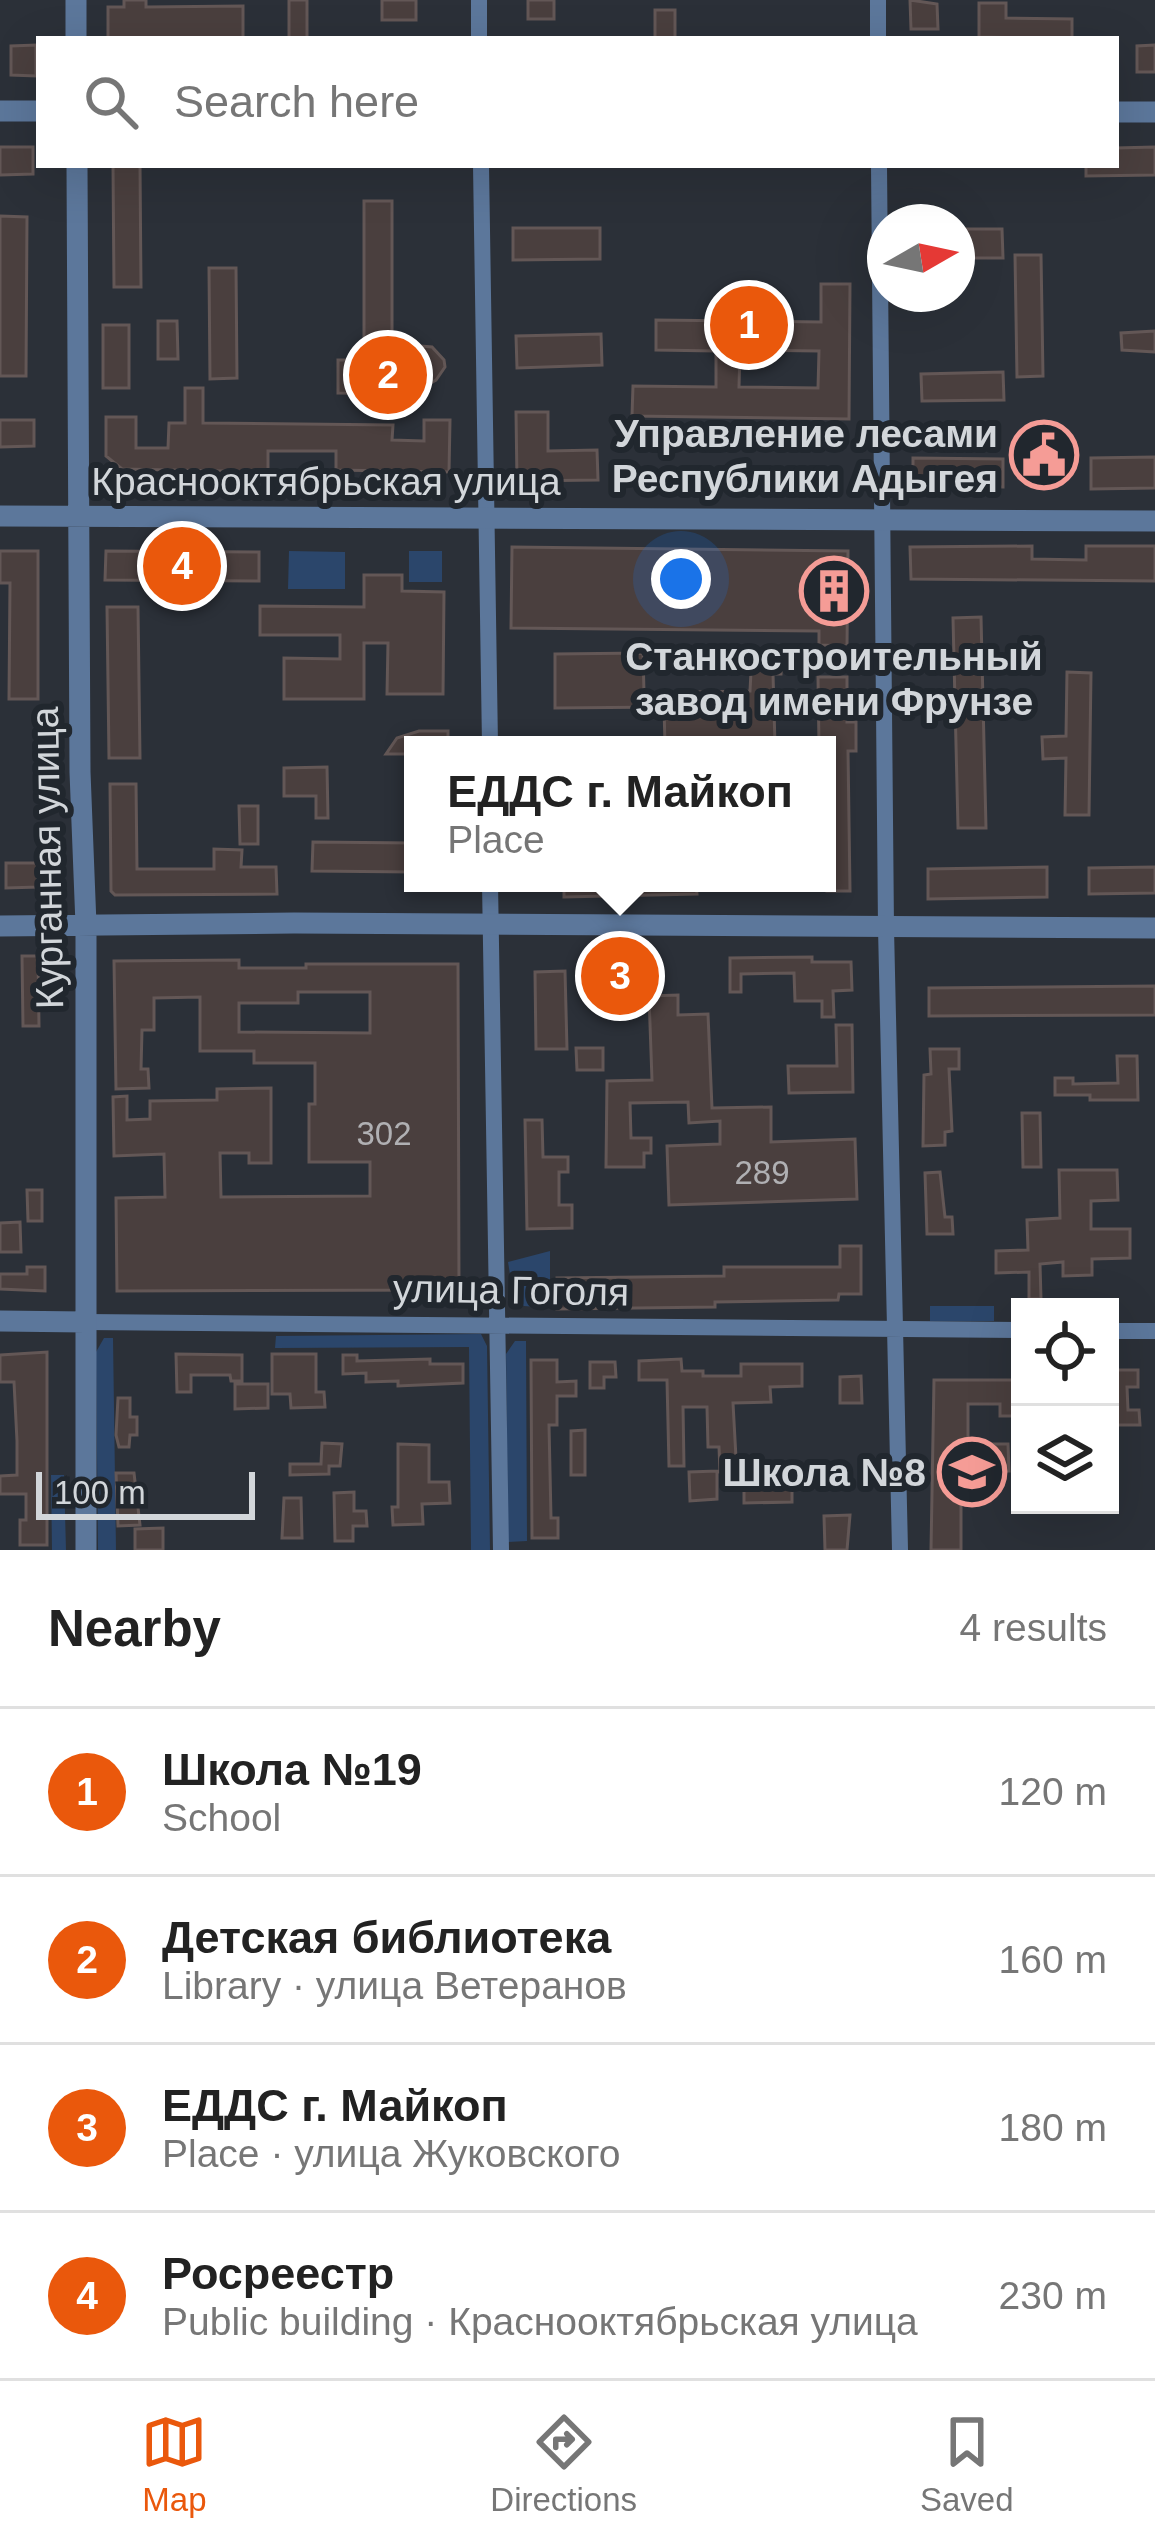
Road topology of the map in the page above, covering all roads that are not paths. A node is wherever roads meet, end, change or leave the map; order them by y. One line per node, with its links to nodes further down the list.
1 (76, 0): 4 (street)
2 (478, 0): 5 (street)
3 (878, 0): 6 (street)
4 (76, 36)
5 (479, 36)
6 (878, 36)
7 (0, 111): 8 (street)
8 (36, 111)
9 (1119, 112): 10 (street)
10 (1155, 112)
11 (77, 168): 15 (street, Курганная улица)
12 (481, 168): 16 (street)
13 (879, 168): 17 (street)
14 (0, 516): 15 (street, Краснооктябрьская улица)
15 (81, 516): 16 (street, Краснооктябрьская улица); 21 (street, Курганная улица)
16 (488, 518): 17 (street, Краснооктябрьская улица); 19 (street)
17 (883, 520): 18 (street, Краснооктябрьская улица); 24 (street)
18 (1155, 521)
19 (490, 736)
20 (490, 892): 23 (street)
21 (86, 925): 22 (street); 23 (street); 27 (street, Курганная улица)
22 (0, 926)
23 (490, 926): 24 (street); 28 (street)
24 (886, 928): 25 (street); 29 (street)
25 (1155, 928)
26 (0, 1322): 27 (street, улица Гоголя)
27 (85, 1322): 28 (street, улица Гоголя); 33 (street, Курганная улица)
28 (496, 1324): 29 (street, улица Гоголя); 34 (street)
29 (895, 1330): 30 (street, улица Гоголя); 35 (street)
30 (1011, 1330)
31 (1119, 1331): 32 (street)
32 (1155, 1331)
33 (86, 1550)
34 (501, 1550)
35 (900, 1550)

